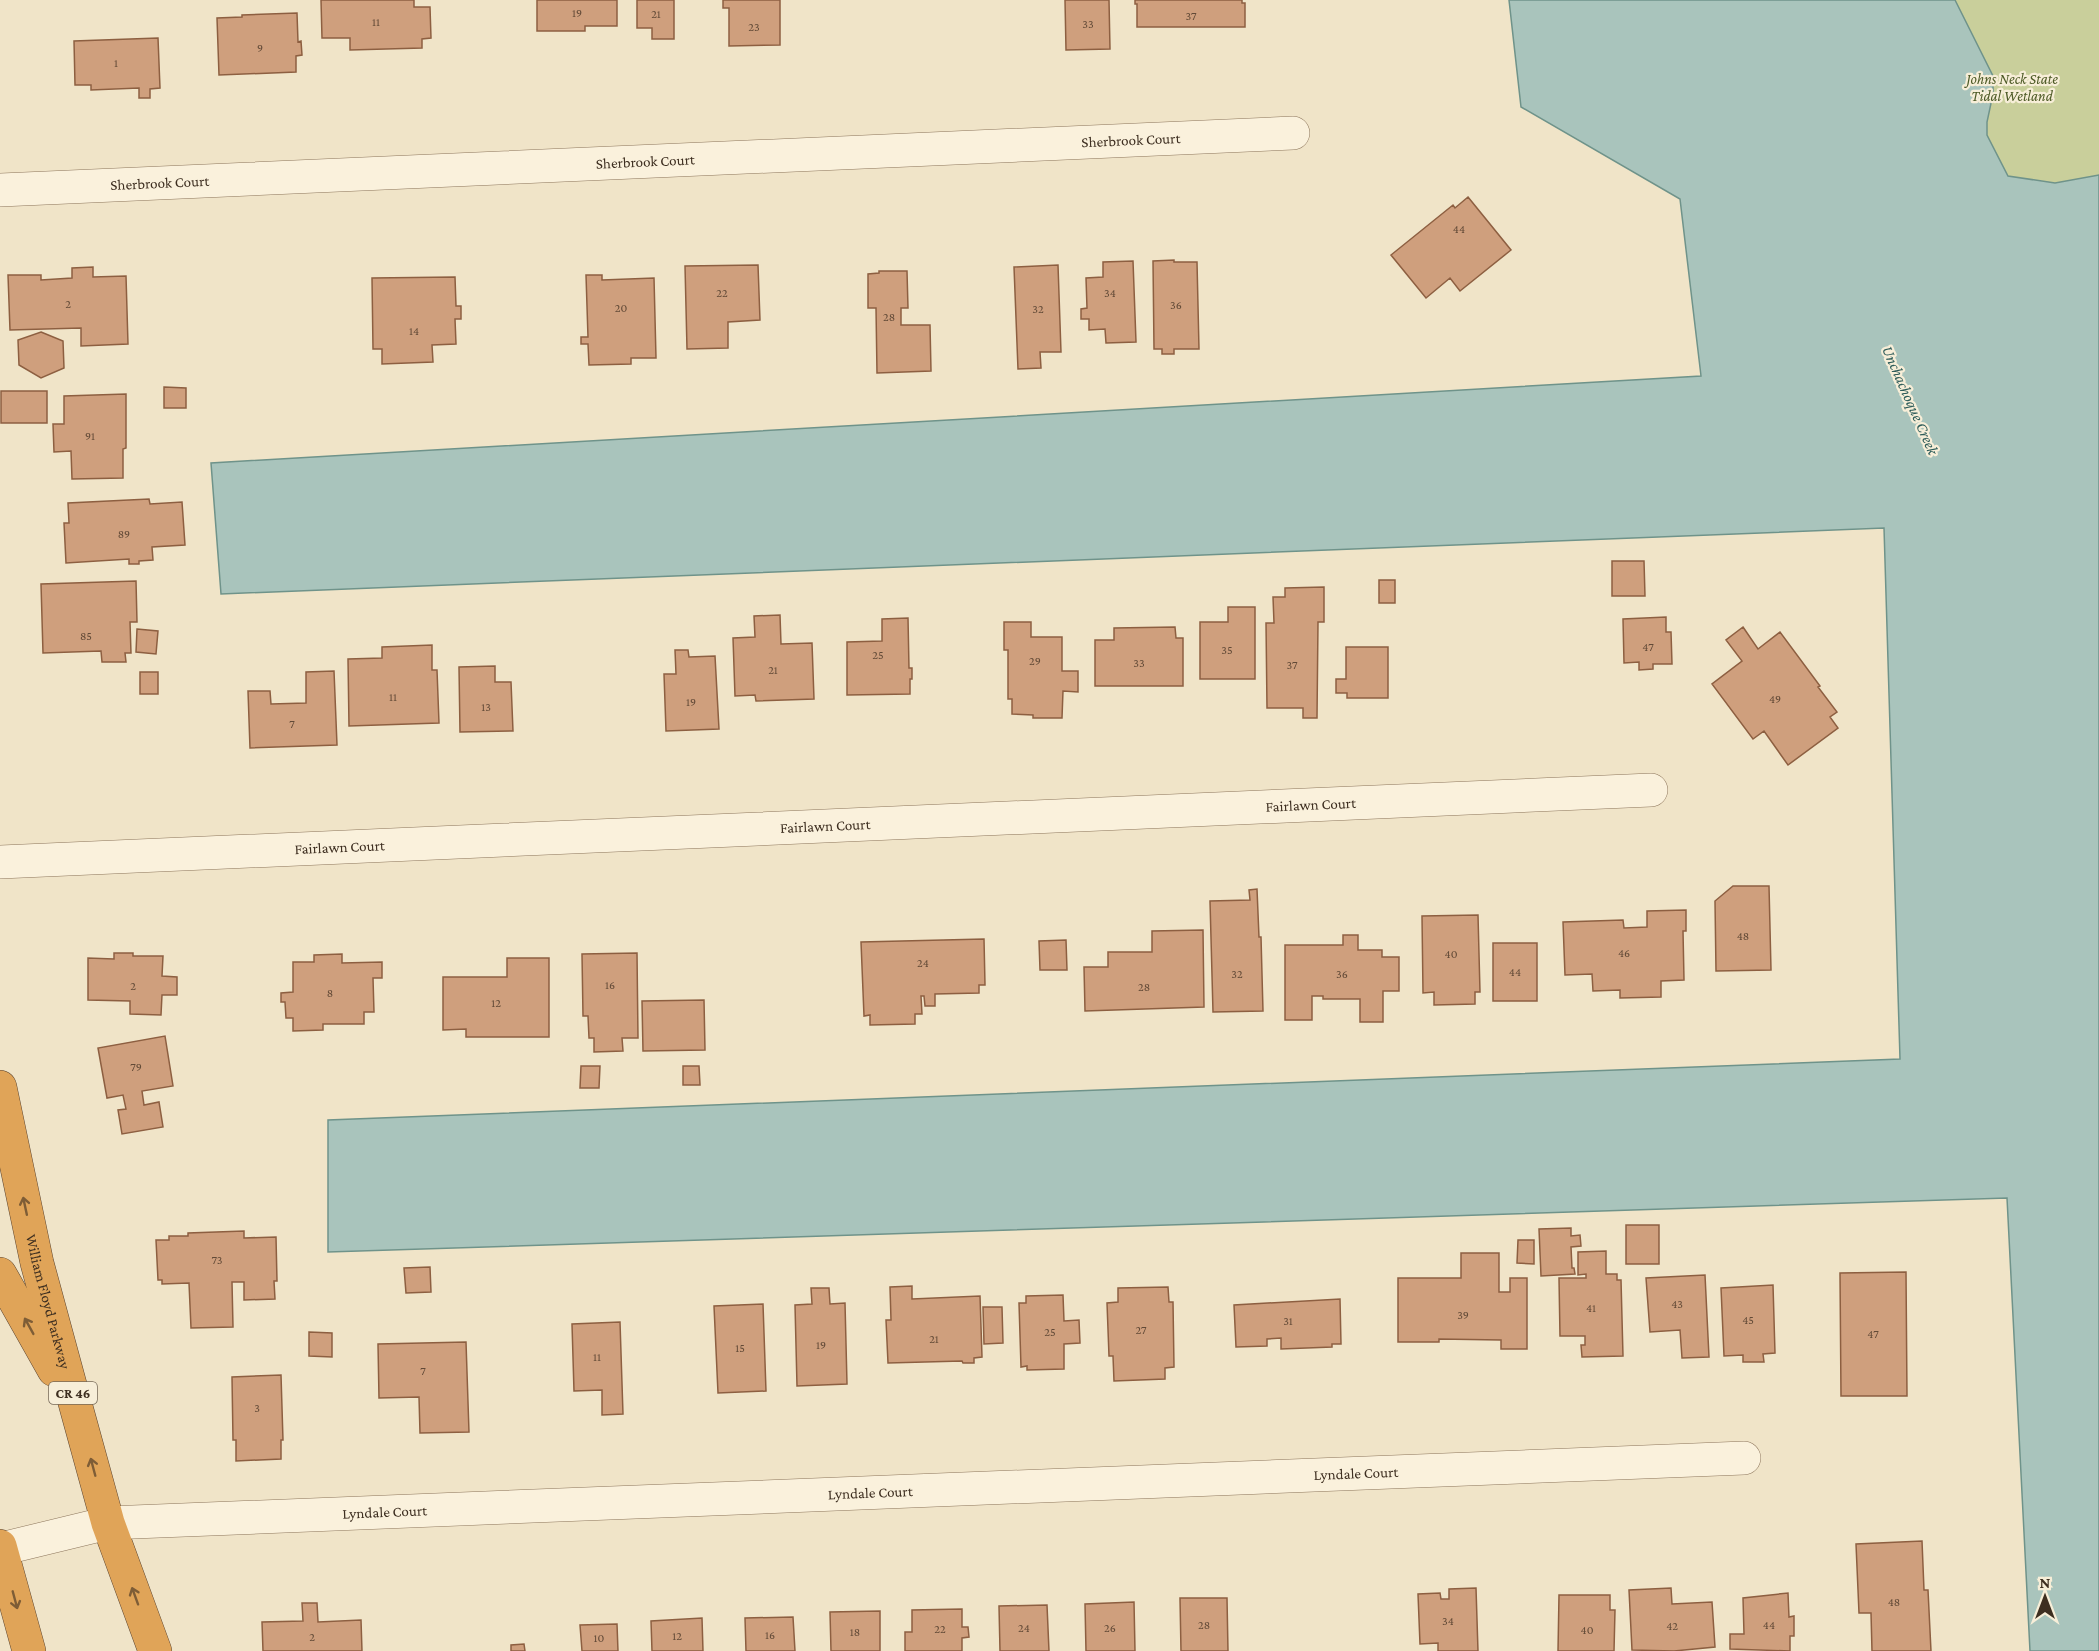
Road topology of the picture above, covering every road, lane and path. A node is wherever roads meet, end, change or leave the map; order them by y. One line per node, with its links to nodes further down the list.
1 (1293, 134): 2 (street, Sherbrook Court)
2 (0, 190)
3 (1651, 790): 4 (street, Fairlawn Court)
4 (0, 862)
5 (0, 1087): 7 (highway, William Floyd Parkway / CR 46, one-way to 5)
6 (0, 1274): 7 (highway, one-way to 6)
7 (78, 1414): 9 (highway, William Floyd Parkway / CR 46, one-way to 7)
8 (1744, 1458): 9 (street, Lyndale Court)
9 (108, 1523): 10 (street, Lyndale Court); 12 (highway, William Floyd Parkway / CR 46, one-way to 9)
10 (0, 1548): 11 (highway, one-way to 11)
11 (29, 1651)
12 (155, 1651)

